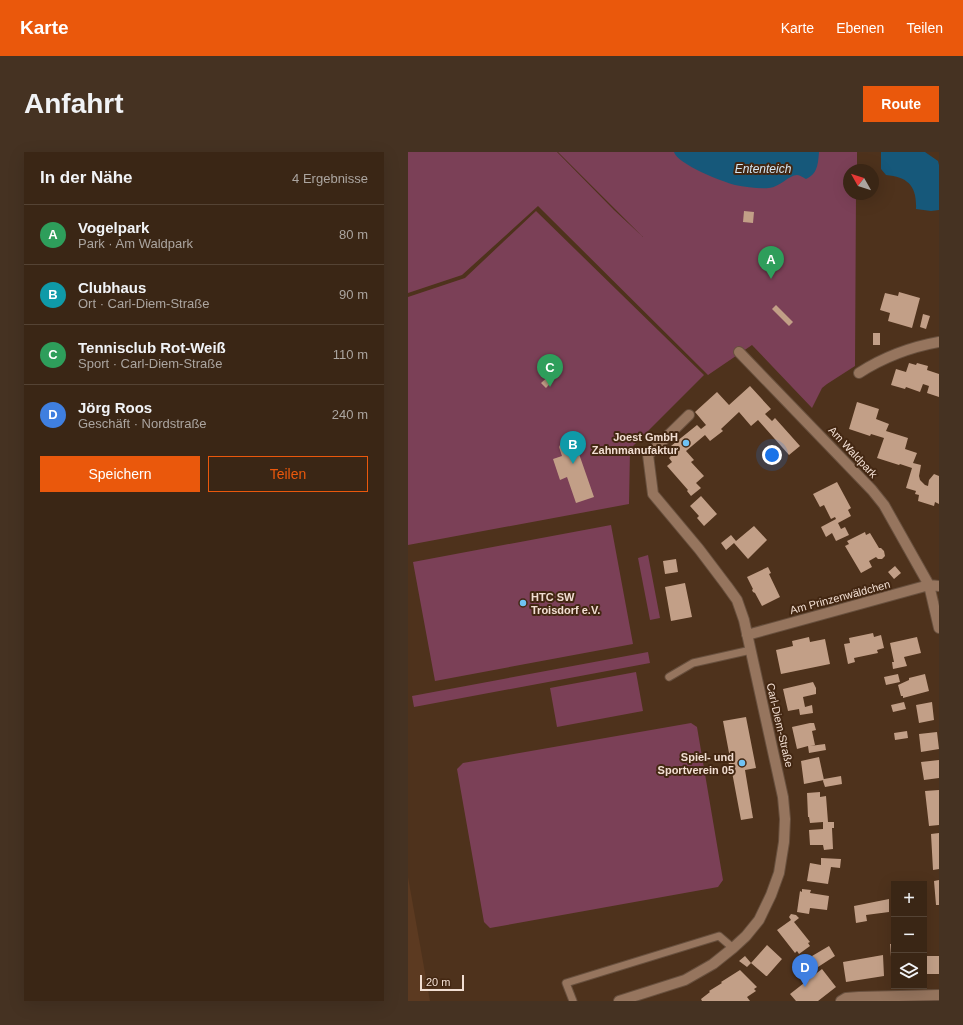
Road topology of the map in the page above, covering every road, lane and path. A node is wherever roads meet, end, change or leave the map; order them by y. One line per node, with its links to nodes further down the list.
1 (939, 342): 3 (street)
2 (739, 352): 5 (street, Am Waldpark)
3 (859, 373)
4 (689, 415): 7 (street, Carl-Diem-Straße)
5 (934, 586): 6 (street, Am Waldpark); 7 (street, Am Prinzenwäldchen)
6 (939, 628)
7 (748, 635): 8 (street, Carl-Diem-Straße)
8 (751, 650): 9 (lane); 10 (street, Carl-Diem-Straße)
9 (669, 677)
10 (733, 948): 12 (lane); 13 (street, Carl-Diem-Straße)
11 (939, 995): 14 (street)
12 (573, 1001)
13 (620, 1001)
14 (842, 1001)

